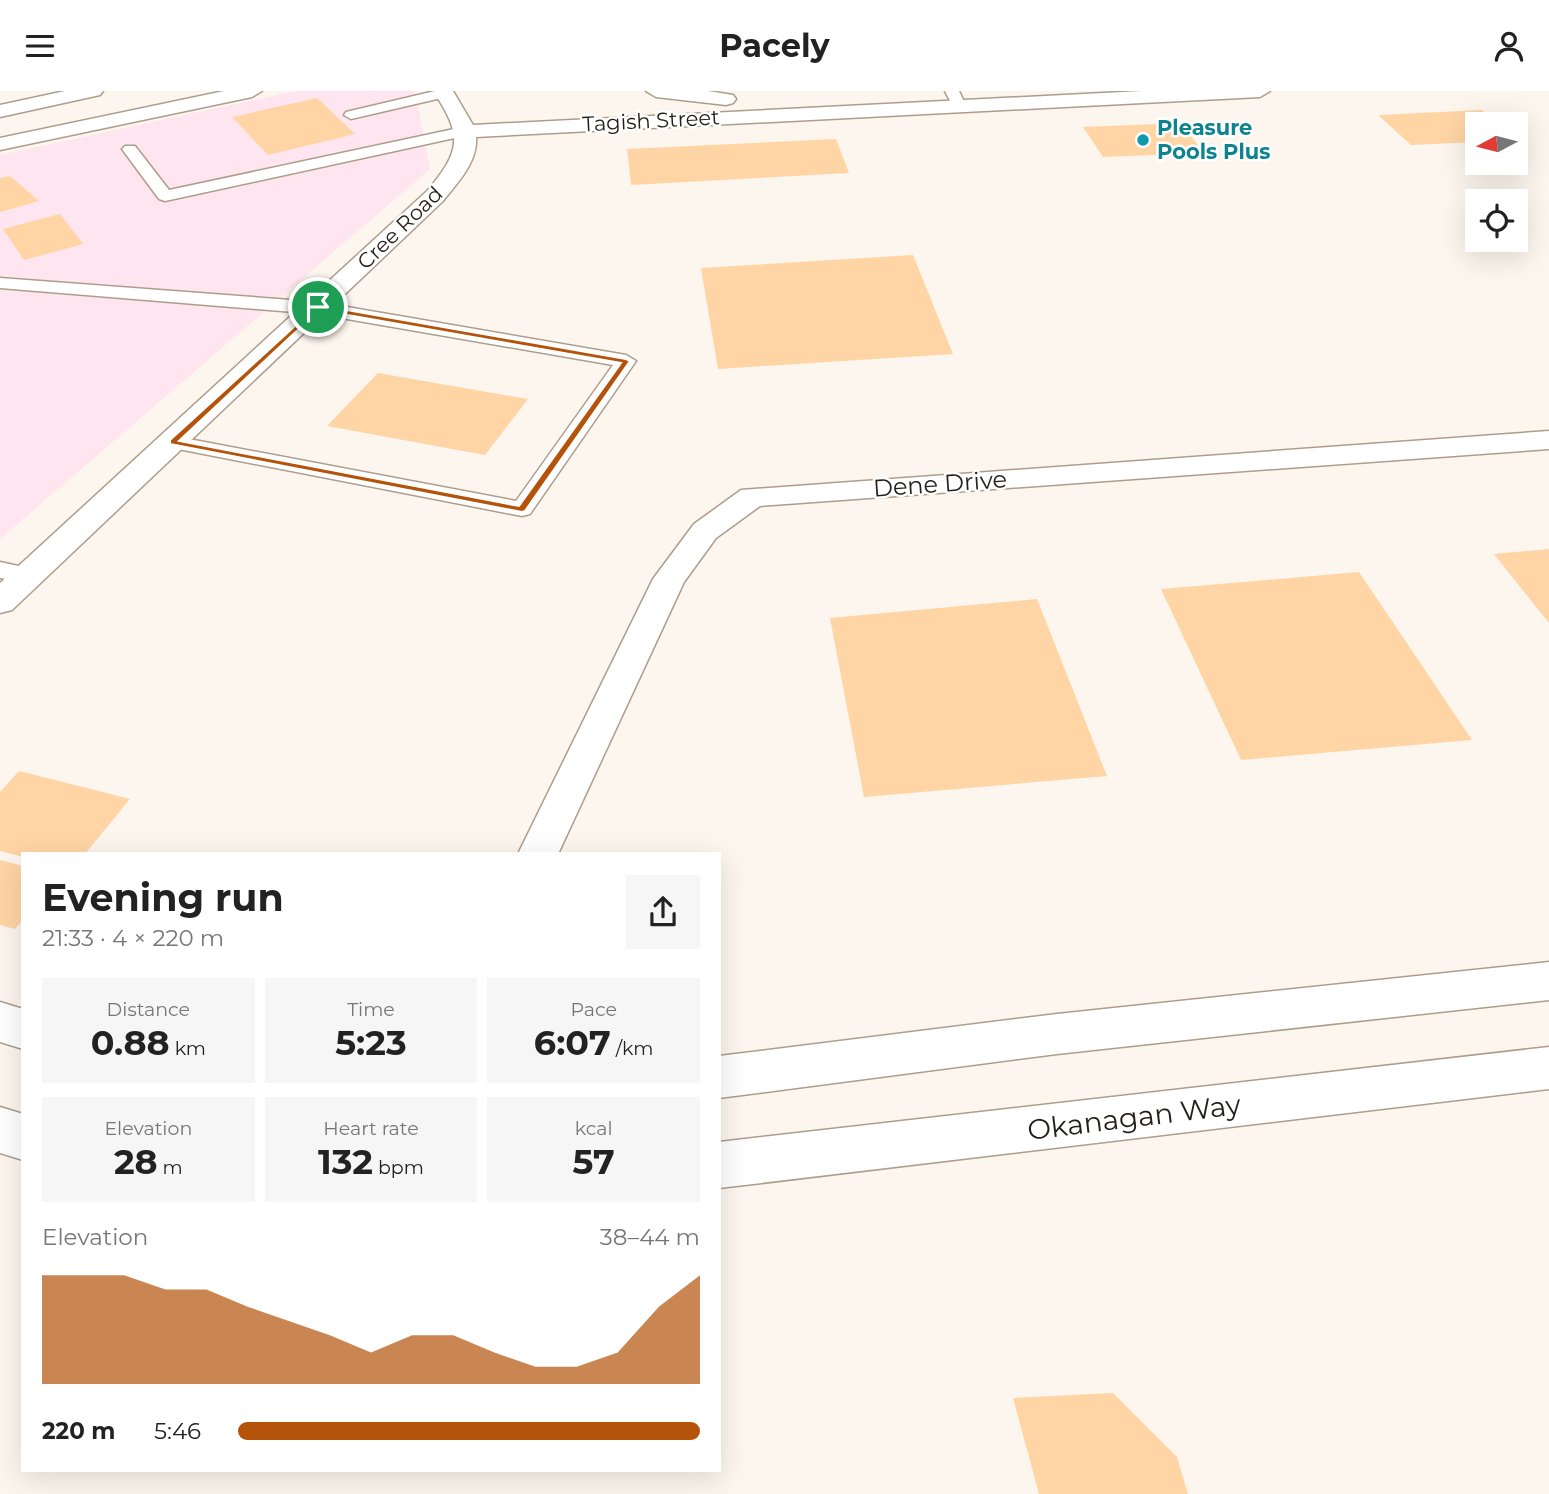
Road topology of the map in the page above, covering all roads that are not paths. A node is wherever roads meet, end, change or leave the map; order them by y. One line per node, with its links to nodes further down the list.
1 (33, 91): 8 (main road)
2 (93, 91): 10 (main road)
3 (252, 91): 14 (main road)
4 (656, 91): 11 (main road, Tagish Street)
5 (1260, 91): 7 (main road, Tagish Street)
6 (444, 92): 12 (lane); 13 (main road)
7 (1194, 92): 9 (main road, Tagish Street)
8 (0, 98)
9 (956, 99): 11 (main road, Tagish Street)
10 (0, 111)
11 (835, 113): 13 (main road, Tagish Street)
12 (351, 115)
13 (468, 131): 15 (lane); 17 (main road, Cree Road)
14 (0, 144)
15 (130, 149)
16 (0, 283): 17 (lane)
17 (318, 307): 19 (main road, Cree Road); 19 (lane)
18 (1549, 440): 23 (main road, Dene Drive)
19 (173, 442): 21 (main road, Cree Road)
20 (0, 570): 21 (lane)
21 (29, 575): 22 (main road, Cree Road)
22 (0, 602)
23 (539, 852)
24 (1549, 981): 28 (main road)
25 (0, 1022): 26 (main road)
26 (21, 1028)
27 (1549, 1068): 29 (main road, Okanagan Way)
28 (721, 1077)
29 (721, 1165)

